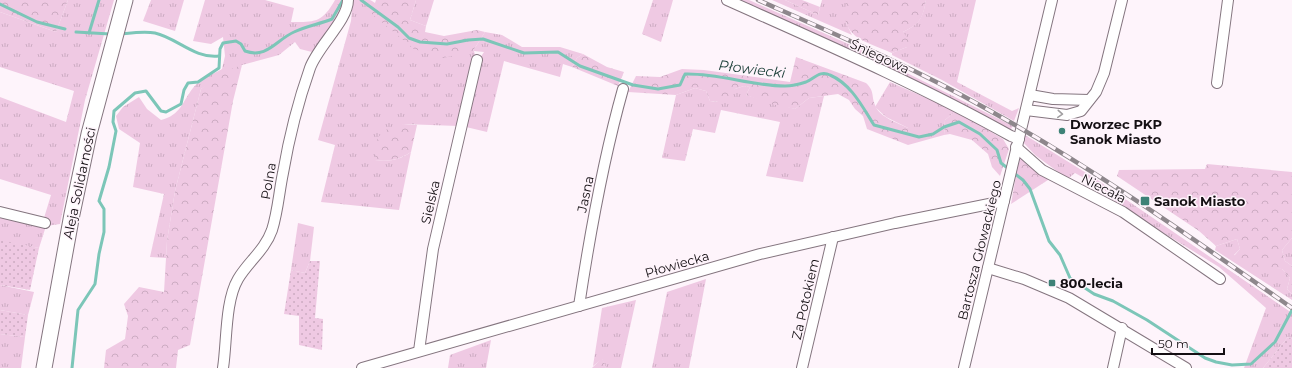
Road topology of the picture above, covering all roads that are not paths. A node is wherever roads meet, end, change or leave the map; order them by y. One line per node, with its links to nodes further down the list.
1 (125, 0): 23 (main road, Aleja Solidarności)
2 (728, 0): 13 (street, Śniegowa)
3 (1052, 0): 10 (street, Bartosza Głowackiego)
4 (1122, 0): 11 (street)
5 (1228, 0): 8 (street)
6 (348, 2): 24 (street, Polna)
7 (477, 60): 22 (street, Sielska)
8 (1217, 83)
9 (622, 89): 20 (street, Jasna)
10 (1030, 95): 11 (street); 12 (street, Bartosza Głowackiego)
11 (1089, 100): 12 (street, one-way to 11)
12 (1026, 110): 13 (street, Bartosza Głowackiego)
13 (1016, 147): 14 (street, Bartosza Głowackiego); 19 (street, Niecała)
14 (1004, 201): 17 (street, Płowiecka); 18 (street, Bartosza Głowackiego)
15 (0, 212): 16 (street)
16 (45, 223)
17 (833, 237): 20 (street, Płowiecka); 26 (street, Za Potokiem)
18 (988, 268): 21 (street); 27 (street, Bartosza Głowackiego)
19 (1220, 279)
20 (579, 306): 22 (street, Płowiecka)
21 (1122, 328): 28 (street); 29 (street)
22 (418, 351): 25 (street, Płowiecka)
23 (44, 368)
24 (223, 368)
25 (362, 368)
26 (802, 368)
27 (964, 368)
28 (1113, 368)
29 (1186, 368)

